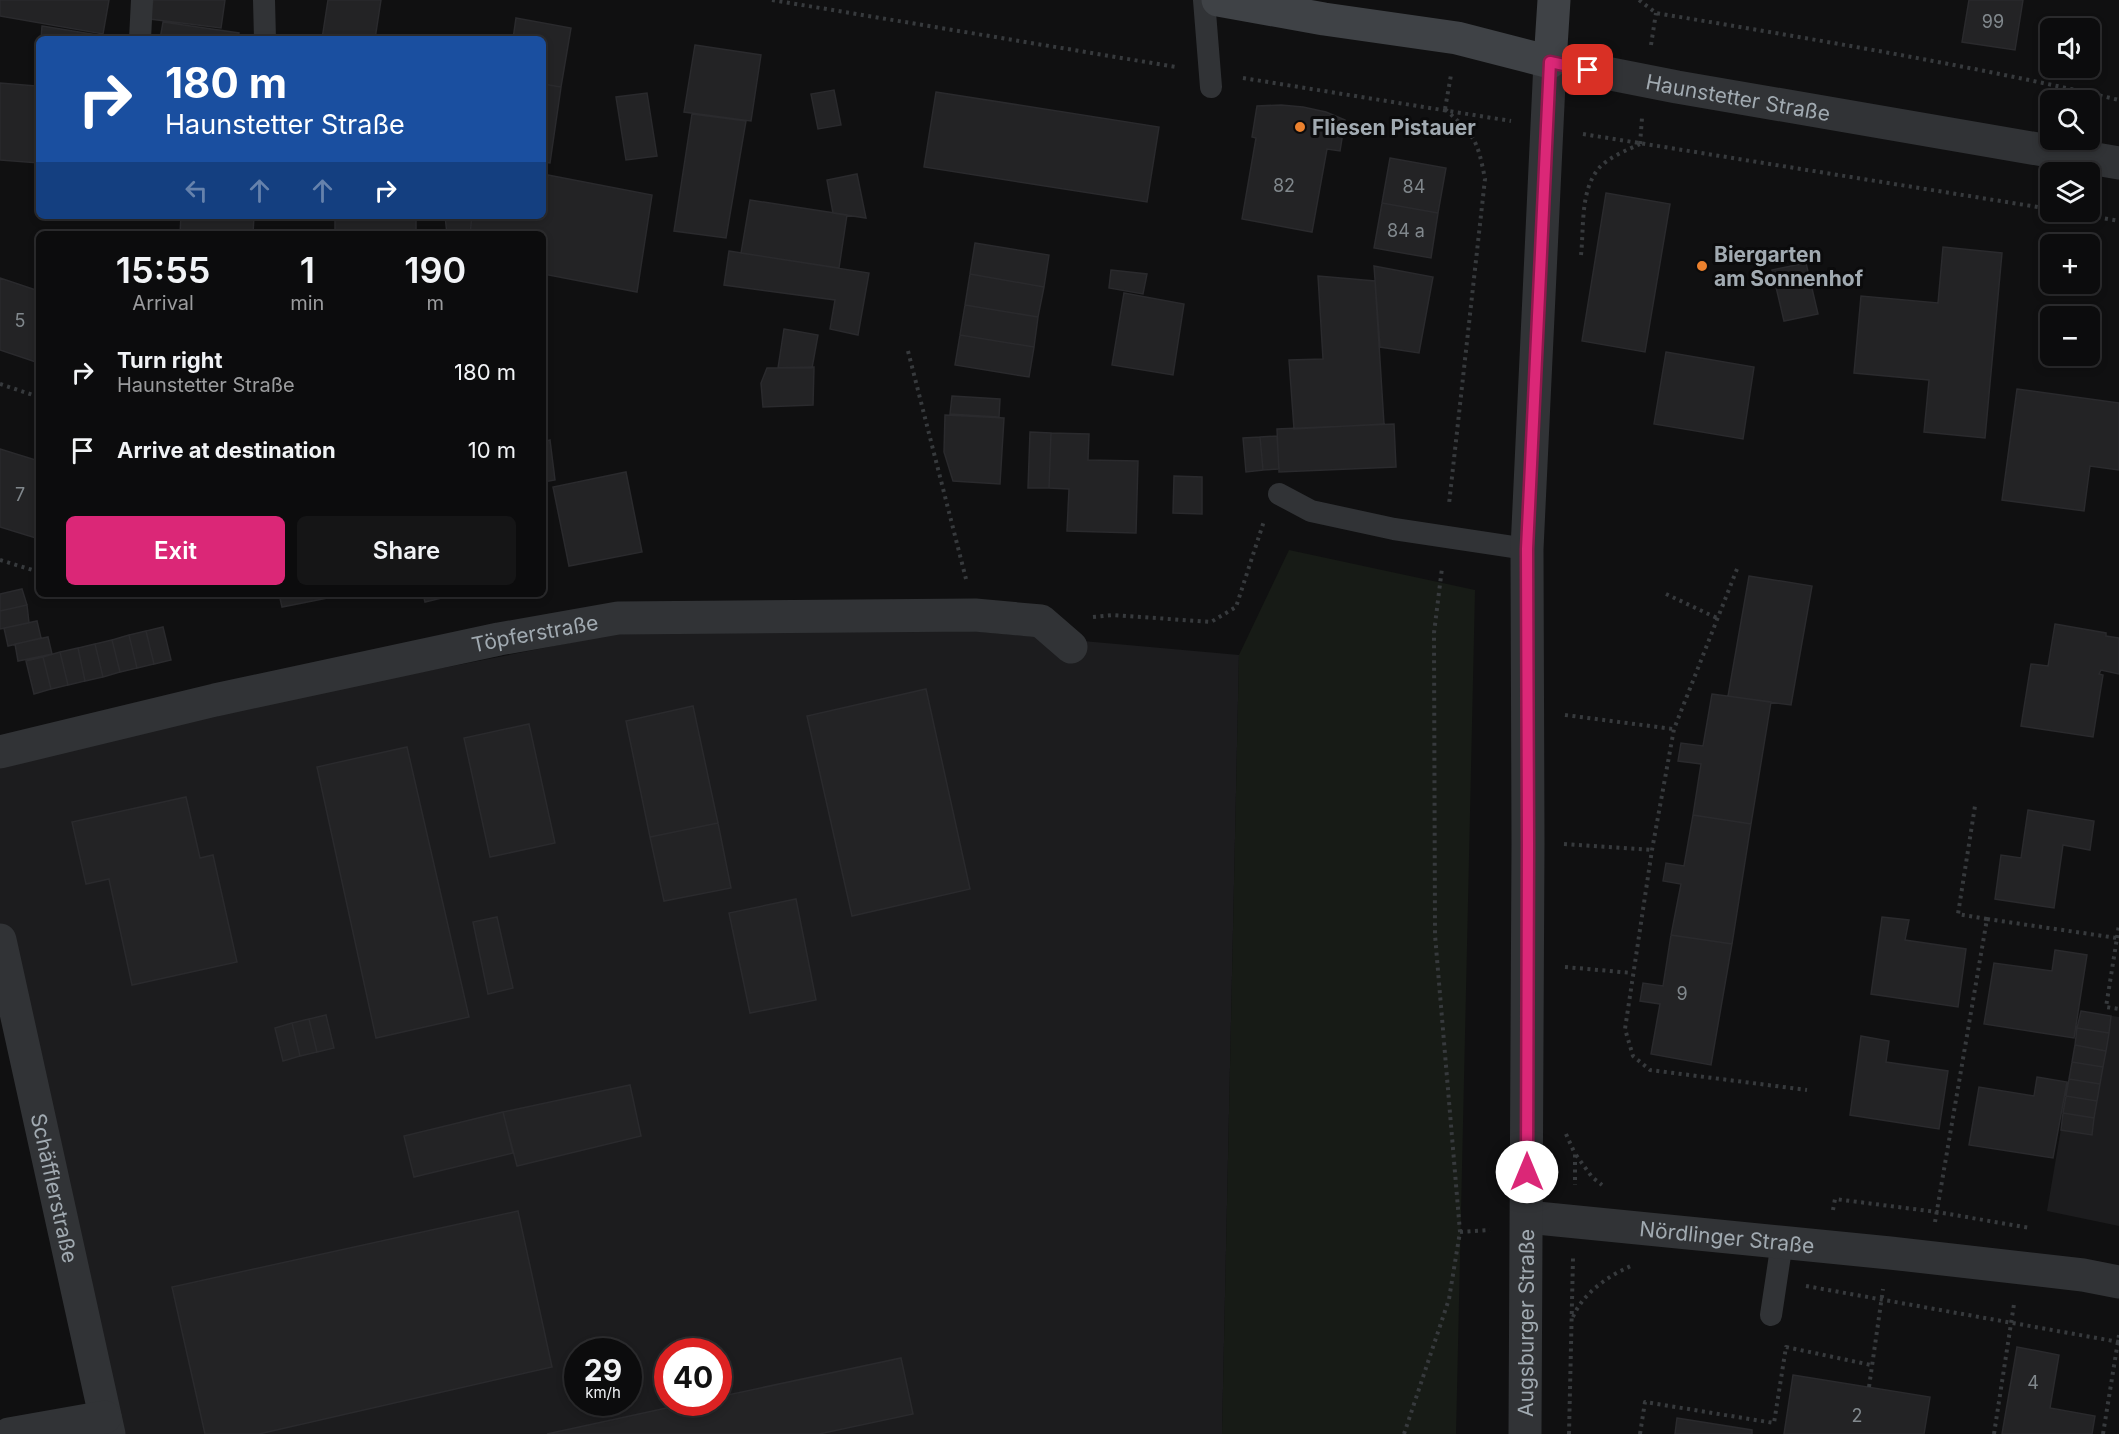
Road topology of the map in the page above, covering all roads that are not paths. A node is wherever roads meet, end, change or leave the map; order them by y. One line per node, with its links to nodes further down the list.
1 (142, 0): 7 (lane)
2 (264, 0): 8 (lane)
3 (1204, 0): 10 (lane)
4 (1218, 0): 6 (main road, Haunstetter Straße)
5 (1554, 0): 9 (main road)
6 (1326, 9): 9 (main road, Haunstetter Straße)
7 (140, 36)
8 (265, 36)
9 (1550, 62): 11 (street, Haunstetter Straße); 13 (street, Augsburger Straße)
10 (1210, 80)
11 (2119, 163)
12 (1279, 494): 13 (lane)
13 (1527, 549): 17 (street, Augsburger Straße)
14 (1071, 646): 15 (street, Töpferstraße)
15 (0, 752)
16 (0, 940): 21 (street, Schäfflerstraße)
17 (1527, 1217): 18 (street, Nördlinger Straße); 23 (street, Augsburger Straße)
18 (1782, 1242): 19 (street, Nördlinger Straße); 20 (lane)
19 (2119, 1282)
20 (1771, 1315)
21 (107, 1426): 22 (street)
22 (9, 1434)
23 (1525, 1434)

